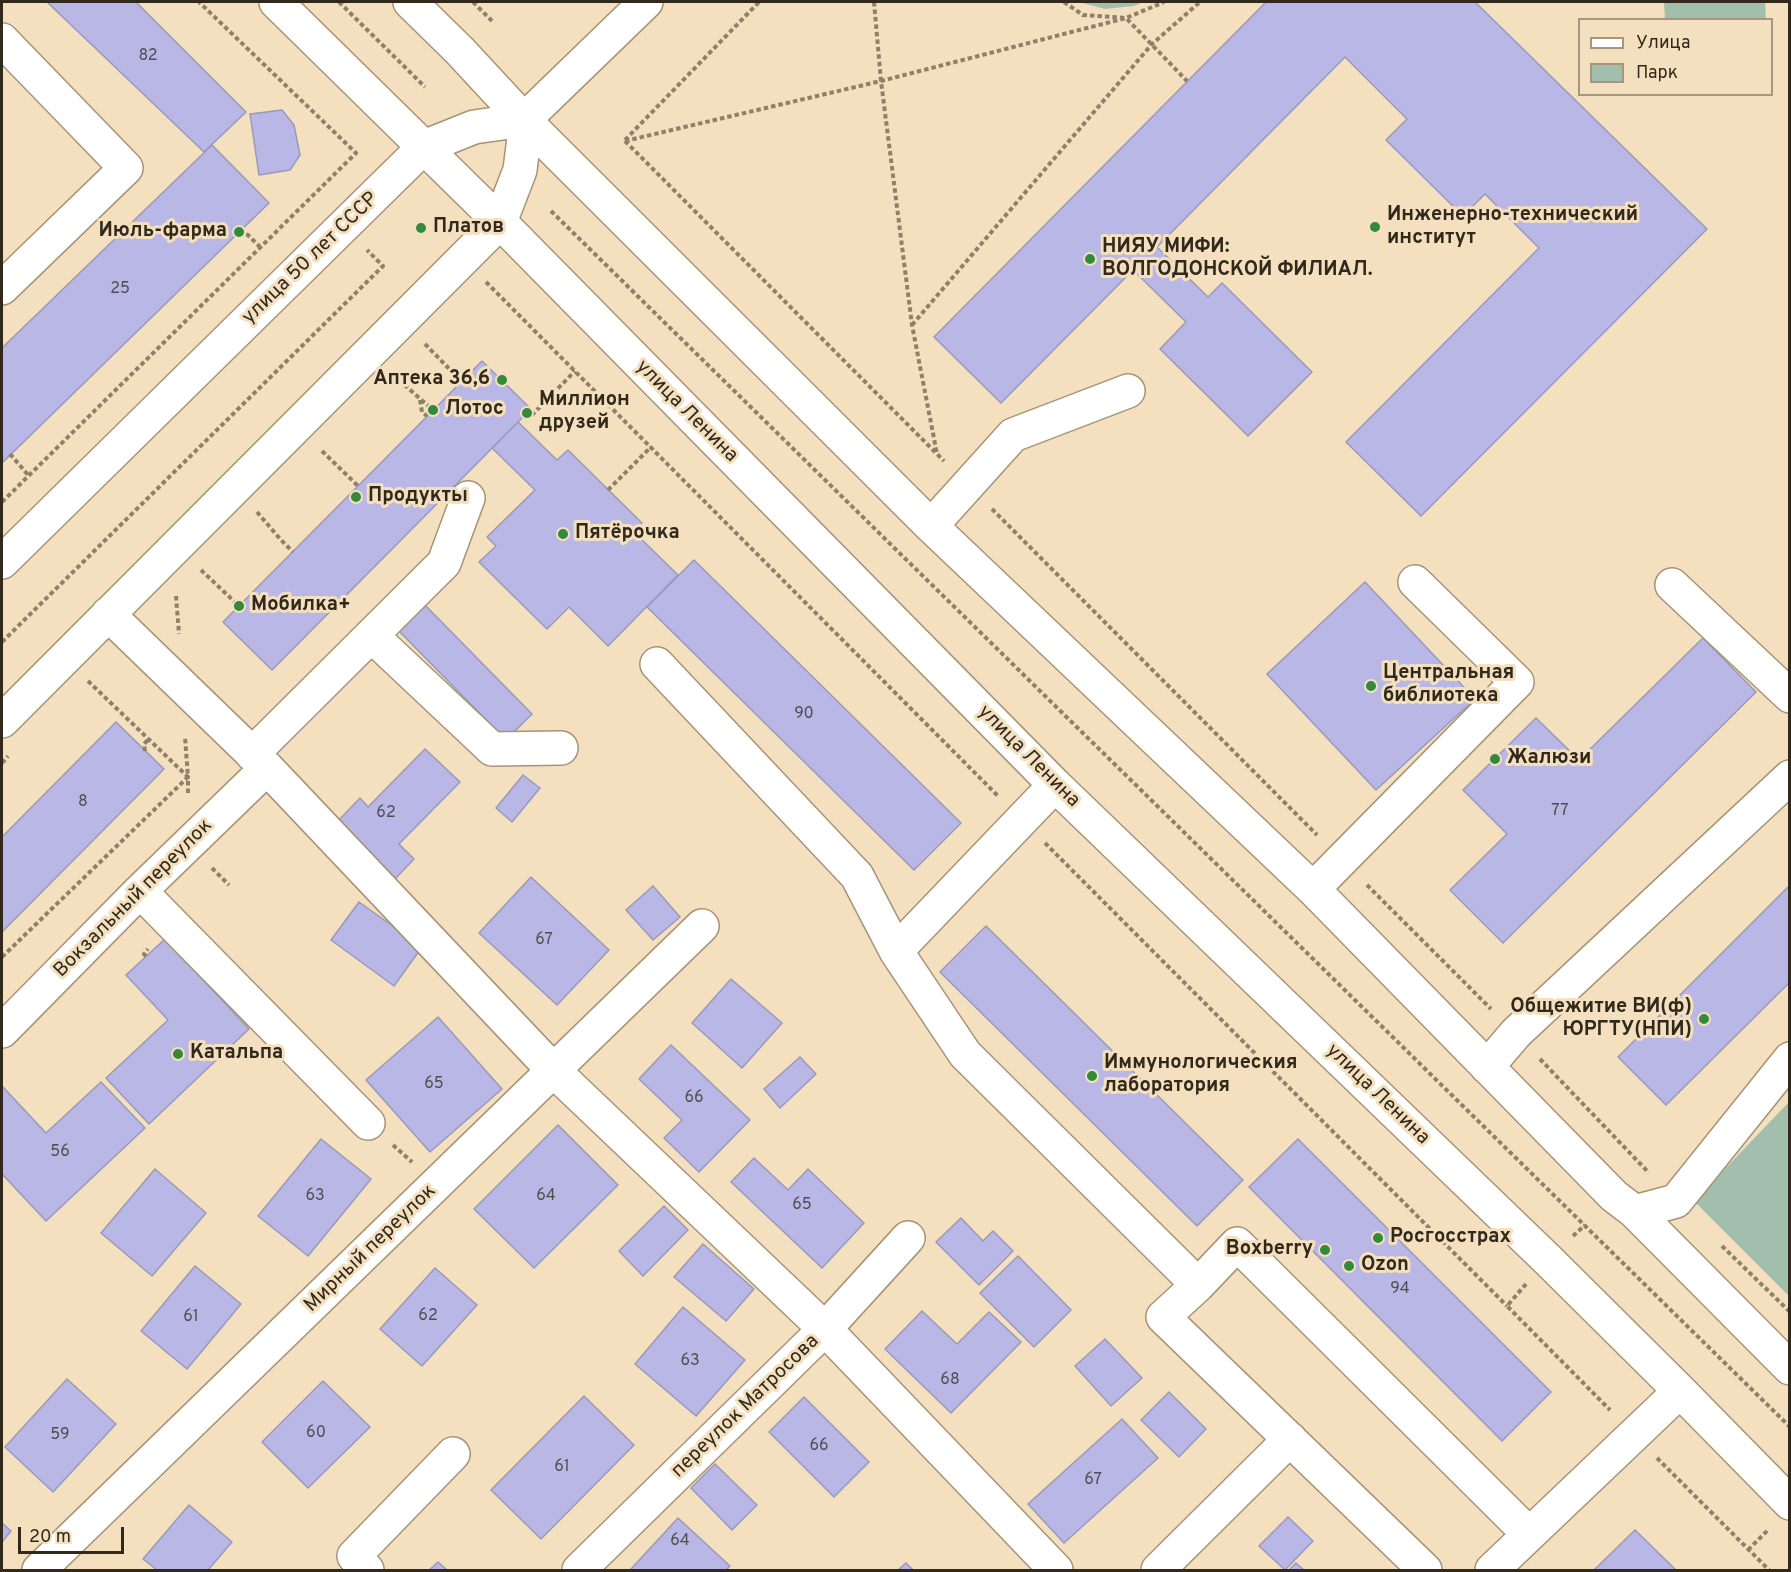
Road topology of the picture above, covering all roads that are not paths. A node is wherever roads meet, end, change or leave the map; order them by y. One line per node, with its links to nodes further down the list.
1 (276, 2): 6 (street, улица Ленина)
2 (410, 2): 5 (street)
3 (646, 2): 5 (street)
4 (2, 40): 8 (street)
5 (525, 121): 6 (street, улица 50 лет СССР); 7 (street); 11 (street)
6 (424, 147): 7 (street, улица Ленина); 12 (street, улица 50 лет СССР)
7 (500, 222): 15 (street); 23 (street, улица Ленина)
8 (2, 288)
9 (1128, 391): 11 (street)
10 (468, 498): 16 (street, Вокзальный переулок)
11 (931, 526): 24 (street)
12 (2, 562)
13 (1415, 582): 24 (street)
14 (1672, 585): 18 (street)
15 (108, 614): 19 (street); 21 (street)
16 (372, 636): 20 (street); 21 (street, Вокзальный переулок)
17 (657, 664): 27 (street)
18 (1790, 696)
19 (2, 722)
20 (561, 748)
21 (259, 761): 25 (street, Вокзальный переулок); 31 (street)
22 (1790, 777): 30 (street)
23 (1055, 785): 27 (street); 38 (street, улица Ленина)
24 (1313, 889): 30 (street)
25 (141, 891): 28 (street, Вокзальный переулок); 32 (street)
26 (702, 926): 31 (street, Мирный переулок)
27 (896, 951): 35 (street)
28 (2, 1031)
29 (1790, 1059): 33 (street)
30 (1487, 1067): 33 (street)
31 (554, 1071): 36 (street); 43 (street, Мирный переулок)
32 (368, 1122)
33 (1624, 1204): 37 (street)
34 (908, 1238): 36 (street, переулок Матросова)
35 (1198, 1284): 39 (street); 42 (street)
36 (825, 1329): 45 (street, переулок Матросова); 46 (street)
37 (1790, 1368)
38 (1680, 1391): 41 (street, улица Ленина); 42 (street)
39 (1290, 1439): 47 (street); 48 (street)
40 (453, 1454): 44 (street)
41 (1790, 1503)
42 (1529, 1534): 49 (street)
43 (39, 1570)
44 (367, 1570)
45 (579, 1570)
46 (1056, 1570)
47 (1158, 1570)
48 (1425, 1570)
49 (1492, 1570)

